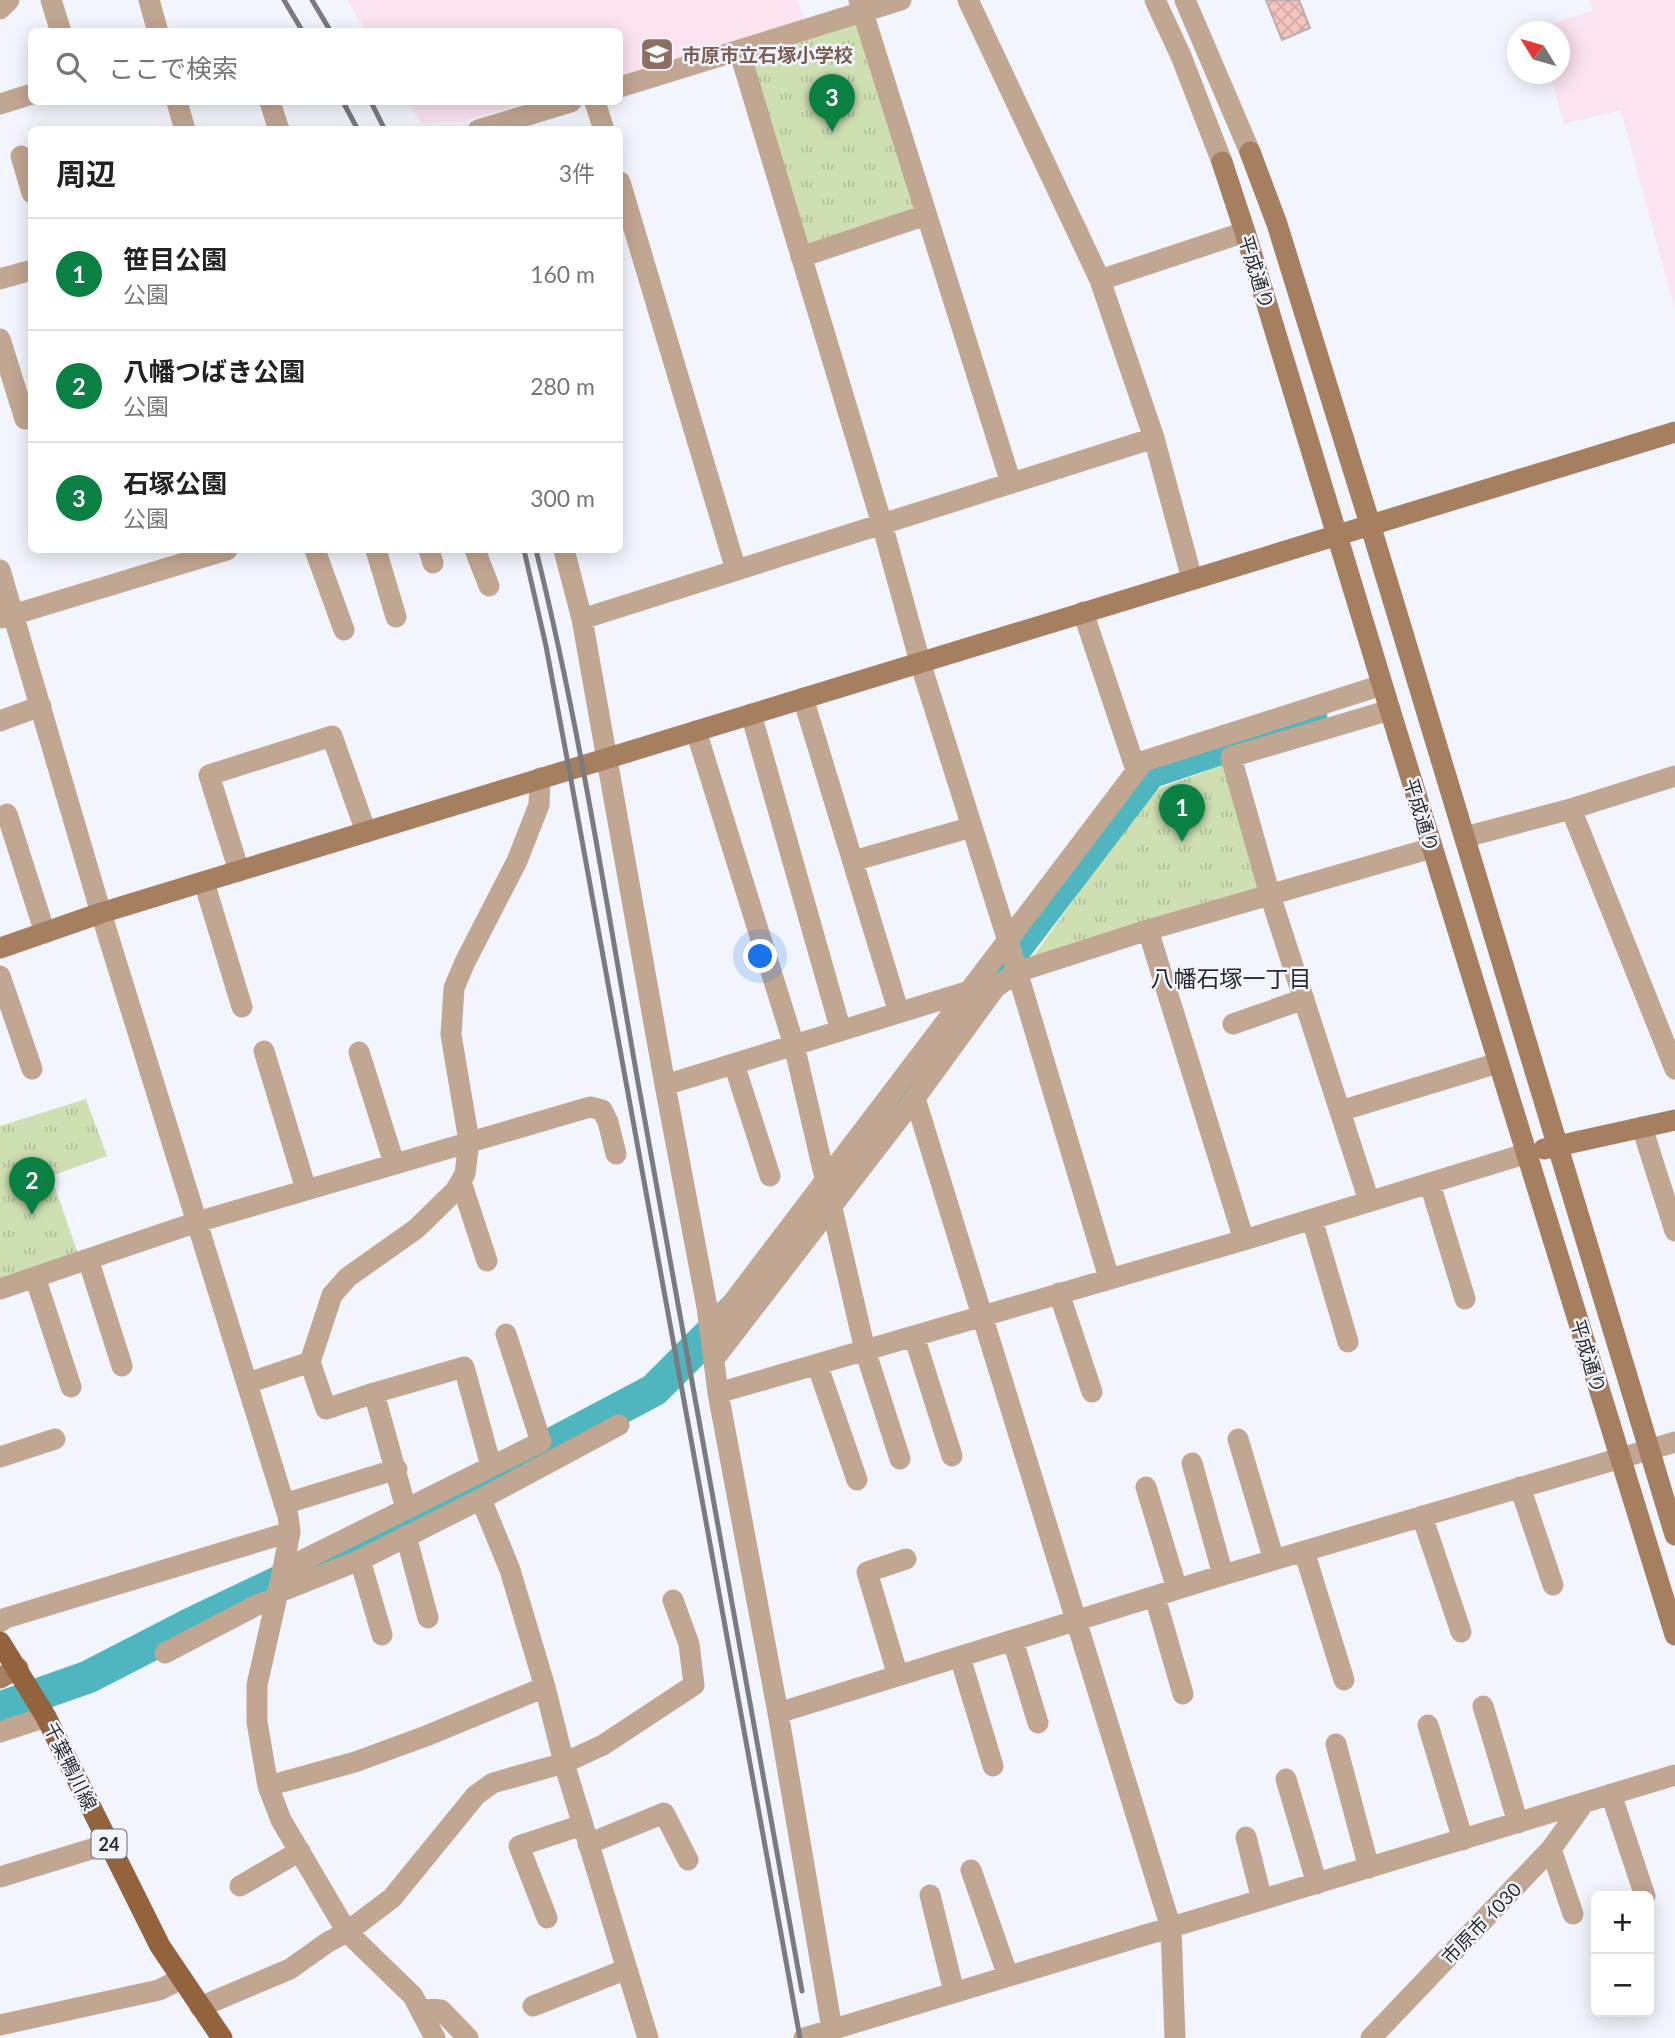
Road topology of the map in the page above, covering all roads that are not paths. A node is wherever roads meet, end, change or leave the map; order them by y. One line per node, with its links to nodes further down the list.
1 (9, 0): 9 (street)
2 (51, 0): 10 (street)
3 (149, 0): 11 (street)
4 (901, 0): 8 (street)
5 (968, 0): 32 (street)
6 (1155, 0): 28 (street, 平成通り)
7 (1185, 0): 39 (street, 平成通り)
8 (860, 6): 12 (street); 27 (street)
9 (0, 9)
10 (60, 28)
11 (157, 28)
12 (739, 50): 13 (street); 29 (street)
13 (623, 86)
14 (28, 95): 15 (street)
15 (0, 104)
16 (178, 105): 20 (street)
17 (271, 105): 21 (street)
18 (561, 105): 22 (street)
19 (596, 105): 23 (street)
20 (184, 126)
21 (278, 126)
22 (491, 126)
23 (603, 126)
24 (22, 156): 25 (street)
25 (28, 178)
26 (623, 192): 48 (street)
27 (926, 215): 29 (street); 37 (street)
28 (1245, 233): 32 (street); 40 (street, 平成通り)
29 (802, 257): 38 (street)
30 (28, 271): 31 (street)
31 (0, 279)
32 (1100, 280): 36 (street)
33 (0, 339): 34 (street)
34 (25, 419)
35 (1675, 432): 39 (street)
36 (1154, 438): 37 (street); 49 (street)
37 (1011, 483): 38 (street)
38 (882, 524): 48 (street); 56 (street)
39 (1370, 524): 40 (street); 72 (street, 平成通り)
40 (1338, 534): 49 (street); 57 (street, 平成通り)
41 (204, 553): 46 (street)
42 (316, 553): 55 (street)
43 (377, 553): 53 (street)
44 (476, 553): 50 (street)
45 (565, 553): 54 (street)
46 (167, 558): 52 (street)
47 (0, 570): 52 (street)
48 (736, 570): 54 (street)
49 (1192, 579): 51 (street)
50 (489, 586)
51 (1083, 612): 56 (street); 65 (street)
52 (7, 617): 59 (street)
53 (396, 617)
54 (582, 619): 64 (street)
55 (344, 630)
56 (920, 662): 58 (street); 70 (street)
57 (1382, 685): 60 (street, 平成通り); 65 (street)
58 (803, 698): 61 (street); 74 (street)
59 (41, 706): 62 (street); 78 (street)
60 (1390, 710): 73 (street, 平成通り); 77 (street)
61 (751, 714): 63 (street); 90 (street)
62 (0, 721)
63 (696, 731): 64 (street); 91 (street)
64 (605, 758): 67 (street); 98 (street)
65 (1136, 770): 81 (street)
66 (1675, 776): 68 (street)
67 (540, 778): 71 (street); 103 (street)
68 (1571, 809): 72 (street); 97 (street)
69 (7, 814): 80 (street)
70 (972, 827): 74 (street); 81 (street)
71 (366, 832): 75 (street); 75 (street)
72 (1465, 837): 104 (street, 平成通り)
73 (1432, 848): 77 (street); 94 (street, 平成通り)
74 (853, 861): 88 (street)
75 (239, 871): 76 (street)
76 (204, 882): 78 (street); 87 (street)
77 (1270, 895): 79 (street); 86 (street)
78 (101, 913): 80 (street); 116 (street)
79 (1148, 930): 83 (street); 118 (street)
80 (45, 933): 82 (street)
81 (1008, 941): 83 (street); 85 (street)
82 (0, 948)
83 (1017, 972): 99 (street); 122 (street)
84 (0, 976): 96 (street)
85 (966, 992): 88 (street); 109 (street)
86 (1304, 999): 89 (street); 100 (street)
87 (242, 1007)
88 (899, 1013): 90 (street)
89 (1233, 1024)
90 (841, 1031): 91 (street)
91 (794, 1045): 95 (street); 109 (street)
92 (264, 1051): 112 (street)
93 (359, 1052): 107 (street)
94 (1498, 1063): 100 (street); 105 (street, 平成通り)
95 (734, 1064): 98 (street); 108 (street)
96 (32, 1069)
97 (1675, 1069)
98 (665, 1085): 127 (street)
99 (915, 1098): 114 (street); 126 (street)
100 (1340, 1111): 113 (street)
101 (1675, 1120): 102 (street)
102 (1642, 1127): 104 (street); 117 (street)
103 (469, 1141): 106 (street); 107 (street); 110 (street)
104 (1558, 1145): 105 (street); 145 (street, 平成通り)
105 (1528, 1153): 111 (street); 148 (street, 平成通り)
106 (616, 1154)
107 (394, 1163): 112 (street)
108 (770, 1176)
109 (826, 1177): 114 (street); 127 (street)
110 (461, 1182): 120 (street); 133 (street)
111 (1430, 1184): 113 (street); 125 (street)
112 (306, 1189): 116 (street)
113 (1369, 1202): 115 (street)
114 (832, 1207): 131 (street); 132 (street)
115 (1312, 1219): 118 (street); 130 (street)
116 (197, 1222): 119 (street); 136 (street)
117 (1675, 1231)
118 (1244, 1240): 122 (street)
119 (88, 1259): 121 (street); 135 (street)
120 (487, 1261)
121 (35, 1277): 123 (street); 137 (street)
122 (1109, 1278): 124 (street)
123 (0, 1289)
124 (1059, 1293): 126 (street); 138 (street)
125 (1465, 1299)
126 (984, 1316): 129 (street); 175 (street)
127 (711, 1331): 132 (street)
128 (506, 1334): 151 (street)
129 (914, 1336): 131 (street); 146 (street)
130 (1348, 1342)
131 (865, 1350): 134 (street); 149 (street)
132 (713, 1359): 140 (street)
133 (310, 1362): 136 (street); 139 (street)
134 (817, 1364): 140 (street); 153 (street)
135 (122, 1366)
136 (248, 1383): 157 (street)
137 (71, 1387)
138 (1092, 1392)
139 (374, 1393): 151 (street); 152 (street)
140 (718, 1393): 190 (street)
141 (619, 1425): 156 (street)
142 (55, 1439): 147 (street)
143 (1238, 1439): 166 (street)
144 (1675, 1442): 145 (street)
145 (1649, 1449): 148 (street); 161 (street, 平成通り)
146 (952, 1456)
147 (0, 1457)
148 (1620, 1458): 155 (street); 177 (street, 平成通り)
149 (900, 1459)
150 (1192, 1463): 167 (street)
151 (491, 1466): 158 (street)
152 (397, 1469): 157 (street); 158 (street)
153 (857, 1480)
154 (1146, 1487): 170 (street)
155 (1520, 1487): 159 (street); 169 (street)
156 (481, 1499): 162 (street); 186 (street)
157 (284, 1504): 160 (street)
158 (406, 1509): 168 (street)
159 (1422, 1516): 163 (street); 176 (street)
160 (290, 1532): 168 (street); 174 (street)
161 (1675, 1535)
162 (406, 1536): 165 (street); 173 (street)
163 (1304, 1551): 166 (street); 185 (street)
164 (906, 1559): 184 (street)
165 (360, 1560): 168 (street); 178 (street)
166 (1274, 1560): 167 (street)
167 (1223, 1575): 170 (street)
168 (280, 1584): 181 (street); 199 (street)
169 (1553, 1585)
170 (1177, 1589): 171 (street)
171 (1155, 1597): 175 (street); 187 (street)
172 (673, 1600): 195 (street)
173 (428, 1618)
174 (0, 1622)
175 (1076, 1622): 179 (street); 220 (street)
176 (1461, 1632)
177 (1675, 1634)
178 (382, 1635)
179 (1013, 1641): 182 (street); 191 (street)
180 (0, 1642): 183 (main road, 千葉鴨川線 / 24)
181 (165, 1653)
182 (960, 1657): 184 (street); 196 (street)
183 (9, 1673): 188 (main road, 千葉鴨川線 / 24)
184 (898, 1676): 190 (street)
185 (1344, 1680)
186 (545, 1687): 195 (street); 199 (street)
187 (1183, 1695)
188 (40, 1706): 193 (street); 206 (main road, 千葉鴨川線 / 24)
189 (1483, 1706): 202 (street)
190 (778, 1713): 230 (street)
191 (1038, 1723)
192 (1428, 1724): 205 (street)
193 (0, 1732)
194 (1336, 1744): 210 (street)
195 (564, 1763): 203 (street); 221 (street)
196 (993, 1766)
197 (1675, 1775): 200 (street)
198 (1286, 1779): 213 (street)
199 (268, 1786): 208 (street)
200 (1611, 1794): 201 (street); 215 (street)
201 (1584, 1803): 202 (street); 207 (street, 市原市 ｲ030)
202 (1518, 1823): 205 (street)
203 (585, 1834): 209 (street); 219 (street); 222 (street)
204 (1246, 1837): 217 (street)
205 (1463, 1840): 210 (street)
206 (108, 1844): 212 (street); 224 (main road, 千葉鴨川線 / 24)
207 (1551, 1849): 218 (street); 237 (street, 市原市 ｲ030)
208 (299, 1851): 214 (street); 221 (street)
209 (688, 1860)
210 (1369, 1868): 213 (street)
211 (971, 1870): 223 (street)
212 (0, 1877)
213 (1317, 1884): 217 (street)
214 (240, 1886)
215 (1643, 1891)
216 (930, 1895): 225 (street)
217 (1262, 1900): 220 (street)
218 (1573, 1914)
219 (547, 1918)
220 (1171, 1928): 223 (street); 236 (street)
221 (347, 1932): 227 (street); 228 (street)
222 (626, 1969): 226 (street); 234 (street)
223 (1008, 1976): 225 (street)
224 (181, 1979): 227 (main road, 千葉鴨川線 / 24); 229 (street)
225 (954, 1992): 230 (street)
226 (533, 2006)
227 (200, 2007): 231 (main road, 千葉鴨川線 / 24)
228 (419, 2008): 232 (street); 233 (street)
229 (0, 2025)
230 (832, 2029): 235 (street)
231 (222, 2038)
232 (435, 2038)
233 (468, 2038)
234 (648, 2038)
235 (804, 2038)
236 (1175, 2038)
237 (1371, 2038)

